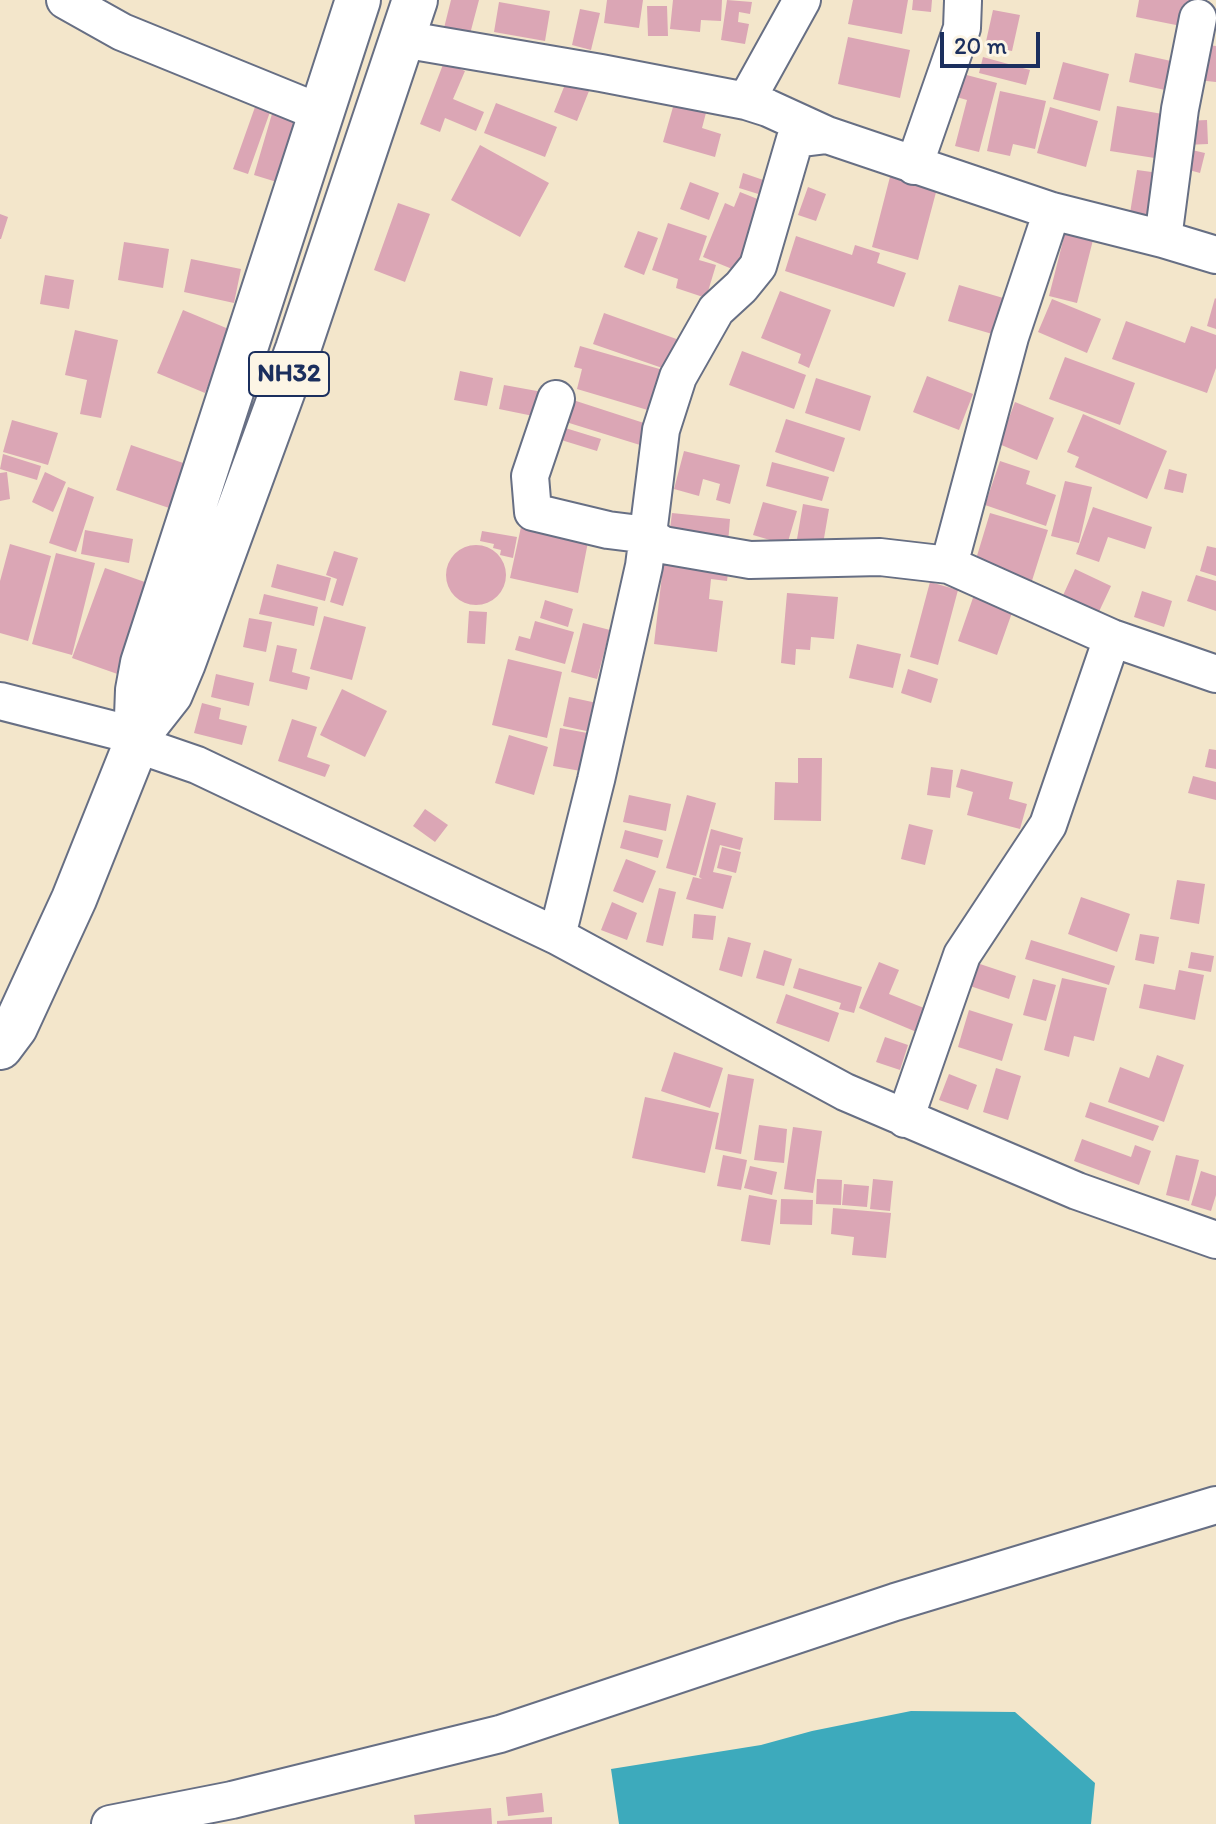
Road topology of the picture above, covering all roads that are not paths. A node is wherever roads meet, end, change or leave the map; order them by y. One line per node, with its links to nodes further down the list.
1 (65, 0): 8 (street)
2 (358, 0): 8 (main road, NH32)
3 (802, 0): 7 (street)
4 (963, 1): 10 (street)
5 (1198, 18): 12 (street)
6 (409, 20): 7 (street); 20 (main road, NH32)
7 (746, 101): 9 (street)
8 (321, 113): 20 (main road, NH32)
9 (827, 135): 10 (street); 15 (street)
10 (914, 166): 11 (street)
11 (1052, 211): 12 (street); 16 (street)
12 (1163, 239): 13 (street)
13 (1216, 255)
14 (556, 399): 15 (street)
15 (648, 535): 16 (street); 21 (street)
16 (949, 565): 17 (street)
17 (1112, 638): 18 (street); 23 (street)
18 (1216, 674)
19 (0, 701): 20 (street)
20 (136, 740): 21 (street); 22 (main road, NH32)
21 (557, 936): 23 (street)
22 (0, 1047)
23 (905, 1119): 24 (street)
24 (1216, 1240)
25 (1216, 1505): 26 (street)
26 (110, 1824)

